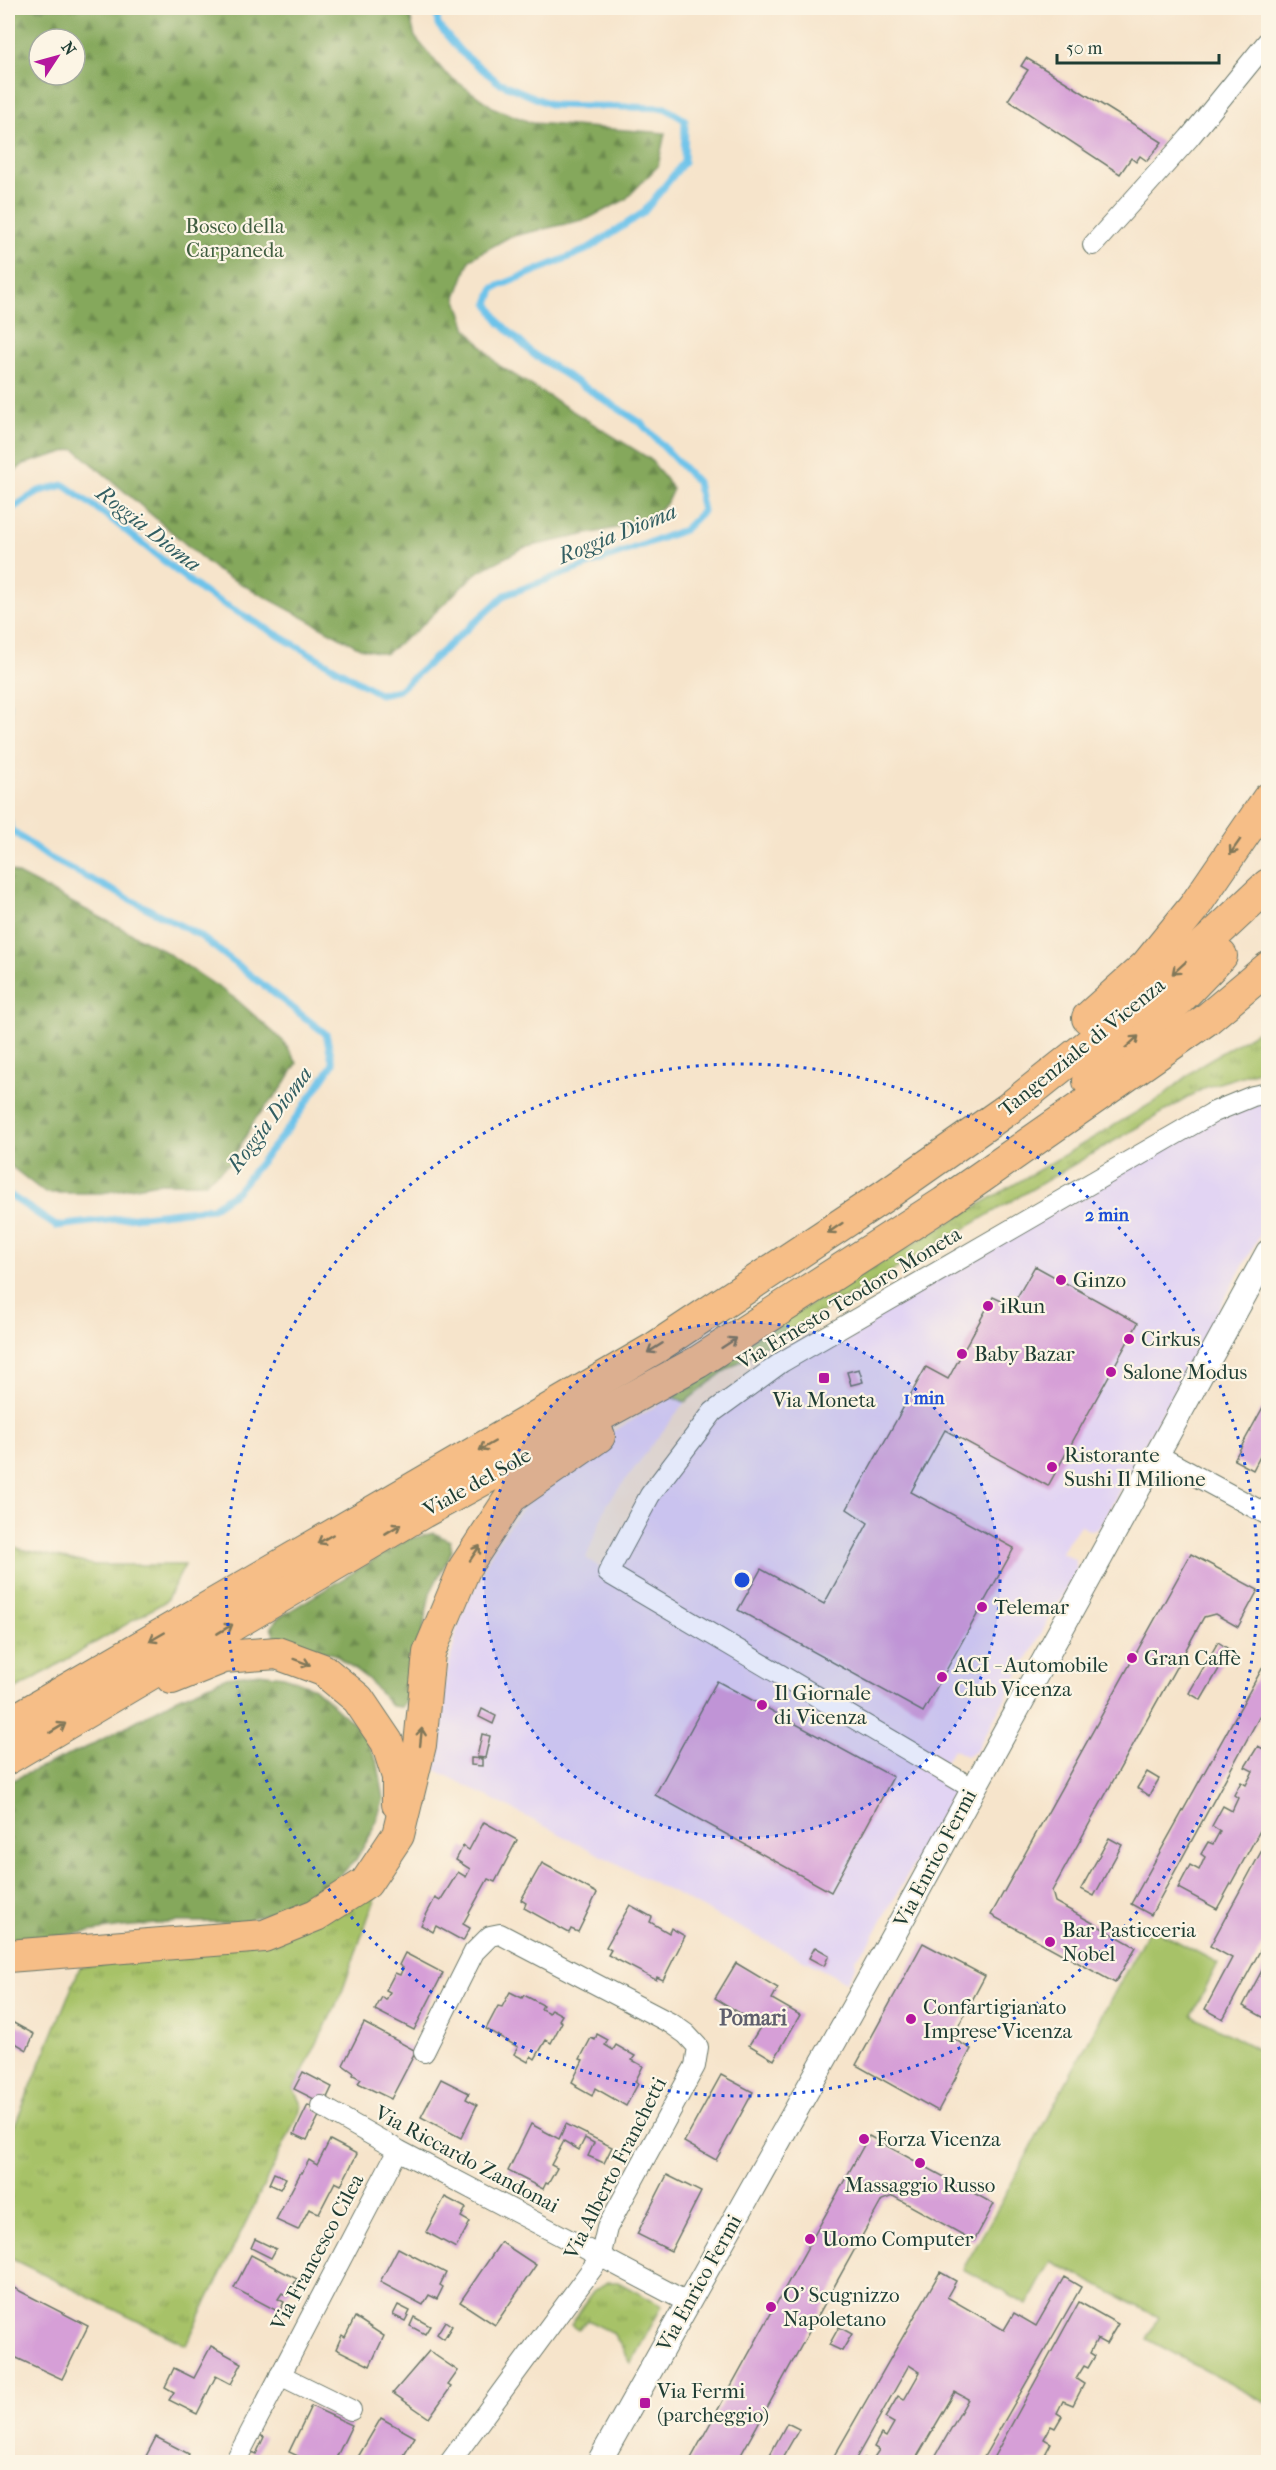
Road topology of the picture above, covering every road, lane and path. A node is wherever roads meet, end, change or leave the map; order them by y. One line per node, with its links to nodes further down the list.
1 (1269, 41): 2 (street)
2 (1093, 245)
3 (1269, 799): 10 (highway, one-way to 10)
4 (1269, 885): 10 (highway, Tangenziale di Vicenza, one-way to 10)
5 (1269, 908): 11 (highway, Tangenziale di Vicenza, one-way to 5)
6 (1269, 968): 8 (highway)
7 (1269, 983): 8 (highway)
8 (1206, 1020): 11 (highway)
9 (1269, 1093): 19 (street, Via Ernesto Teodoro Moneta)
10 (884, 1196): 17 (highway, Viale del Sole, one-way to 17)
11 (944, 1203): 13 (highway, Viale del Sole, one-way to 11)
12 (1269, 1252): 14 (street, Via Enrico Fermi)
13 (698, 1362): 16 (highway, Viale del Sole, one-way to 13); 20 (highway, one-way to 13)
14 (1157, 1455): 15 (street); 19 (street, Via Enrico Fermi)
15 (1269, 1515)
16 (87, 1710): 18 (highway, Viale del Sole, one-way to 16); 20 (highway, one-way to 20)
17 (8, 1724)
18 (8, 1758)
19 (972, 1788): 26 (street, Via Enrico Fermi)
20 (398, 1835): 21 (highway)
21 (8, 1956)
22 (424, 2052): 25 (street, Via Alberto Franchetti)
23 (321, 2106): 24 (street, Via Riccardo Zandonai)
24 (398, 2150): 25 (street, Via Riccardo Zandonai); 27 (street, Via Francesco Cilea)
25 (600, 2258): 26 (street, Via Riccardo Zandonai); 30 (street, Via Alberto Franchetti)
26 (687, 2302): 31 (street, Via Enrico Fermi)
27 (280, 2375): 28 (street); 29 (street, Via Francesco Cilea)
28 (351, 2410)
29 (235, 2463)
30 (450, 2463)
31 (599, 2463)

